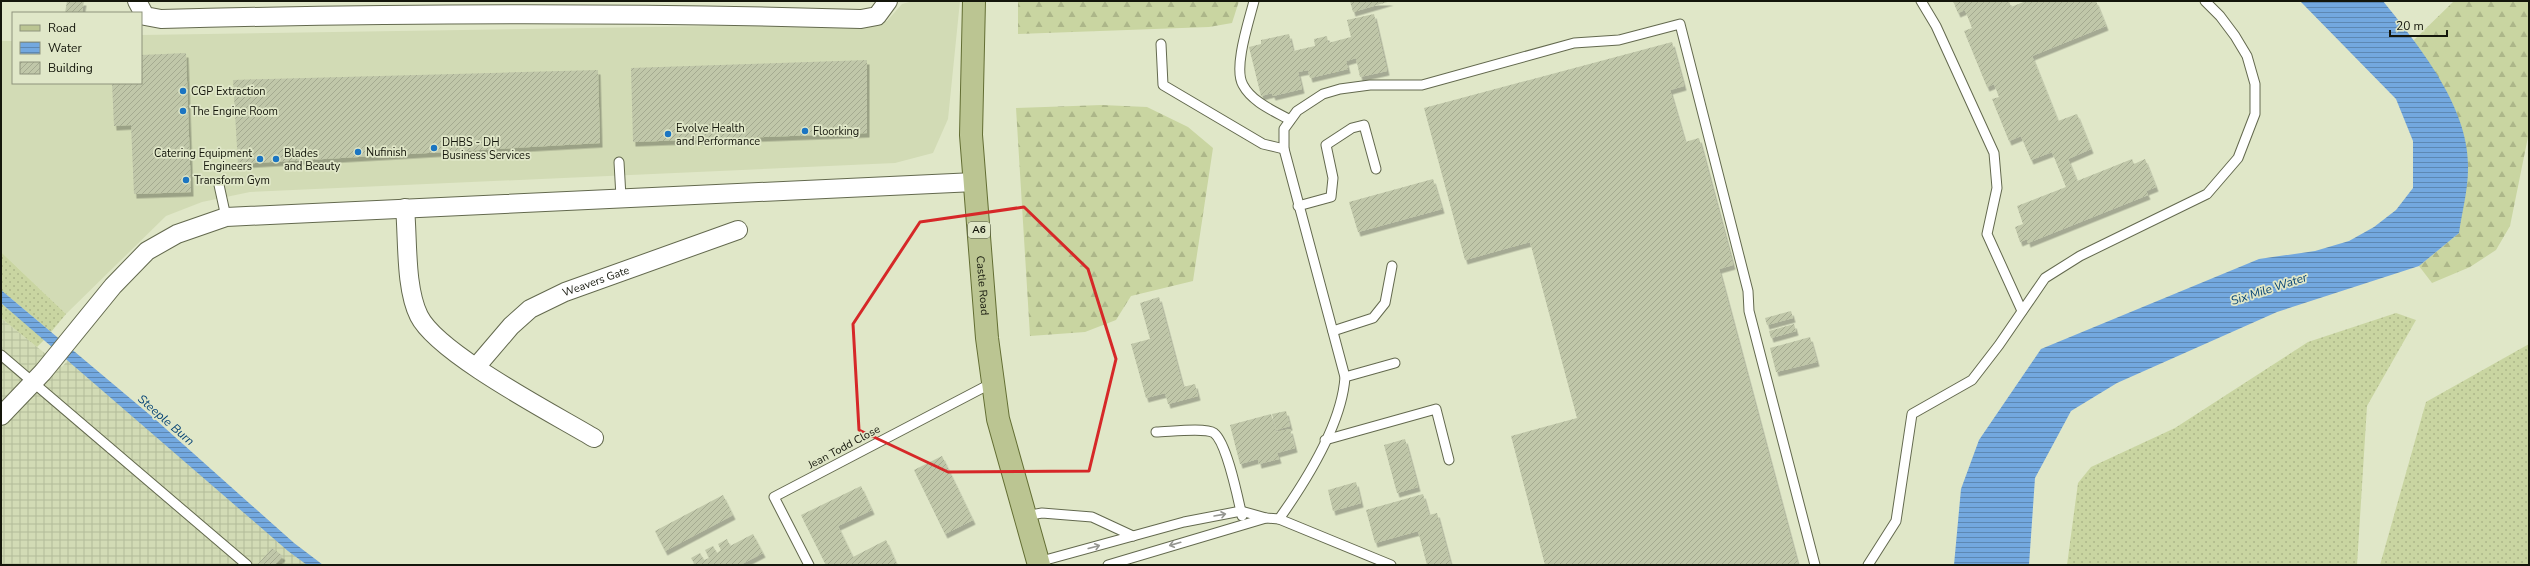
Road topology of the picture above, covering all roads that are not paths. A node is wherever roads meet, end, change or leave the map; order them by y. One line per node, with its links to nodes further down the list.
1 (137, 1): 7 (street)
2 (888, 1): 8 (street)
3 (974, 1): 14 (main road, Castle Road / A6)
4 (1254, 1): 10 (lane)
5 (1921, 1): 22 (lane)
6 (2204, 1): 22 (lane)
7 (361, 8): 8 (street)
8 (579, 8)
9 (1161, 44): 11 (lane)
10 (1290, 120): 11 (lane); 46 (lane)
11 (1284, 149): 17 (lane)
12 (619, 162): 16 (lane)
13 (1376, 169): 17 (lane)
14 (975, 182): 16 (street); 29 (main road, Castle Road / A6)
15 (220, 185): 19 (lane)
16 (621, 197): 18 (street)
17 (1298, 206): 23 (lane)
18 (405, 208): 19 (street); 26 (street)
19 (226, 217): 27 (street)
20 (738, 230): 26 (street, Weavers Gate)
21 (1392, 266): 23 (lane)
22 (2022, 310): 47 (lane)
23 (1333, 331): 28 (lane)
24 (1, 356): 27 (lane)
25 (1395, 363): 28 (lane)
26 (476, 367): 32 (street)
27 (37, 377): 30 (street); 42 (lane)
28 (1345, 377): 33 (lane)
29 (993, 383): 36 (main road, Castle Road / A6); 43 (lane, Jean Todd Close)
30 (1, 416)
31 (1156, 432): 35 (lane)
32 (594, 438)
33 (1325, 440): 34 (lane); 38 (lane)
34 (1449, 460)
35 (1241, 511): 37 (lane); 39 (lane); 40 (lane, one-way to 35)
36 (1025, 516): 40 (lane); 41 (main road, Castle Road / A6)
37 (1266, 518): 38 (lane); 39 (lane)
38 (1279, 519): 45 (lane)
39 (1244, 526): 44 (lane, one-way to 44)
40 (1133, 536): 41 (lane, one-way to 40)
41 (1038, 564)
42 (248, 565)
43 (809, 565)
44 (1108, 565)
45 (1391, 565)
46 (1815, 565)
47 (1868, 565)

